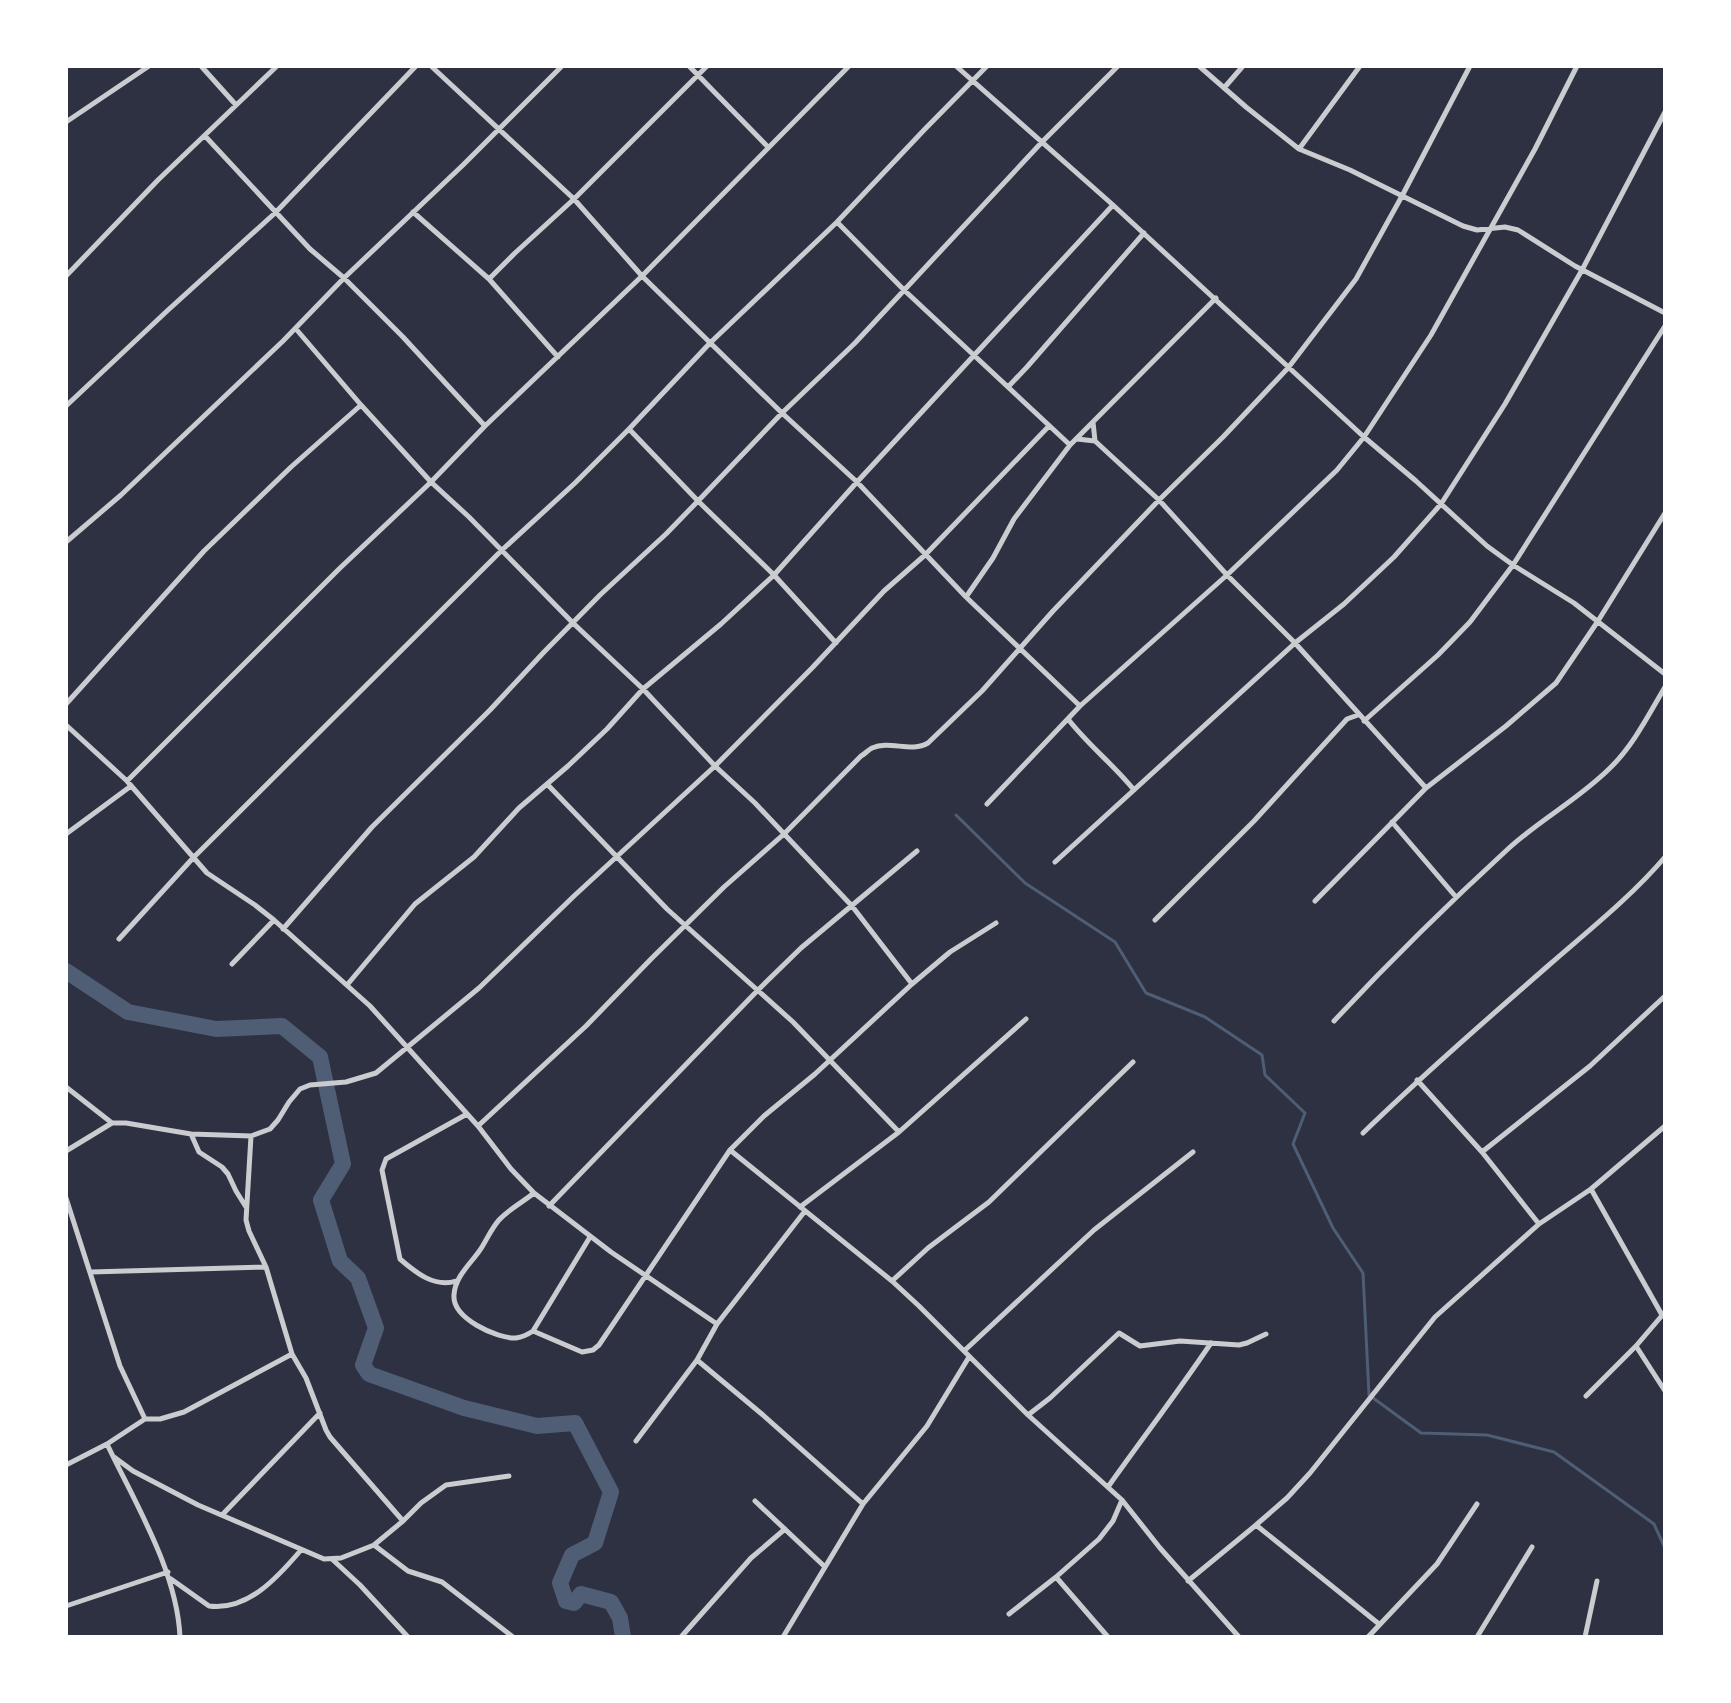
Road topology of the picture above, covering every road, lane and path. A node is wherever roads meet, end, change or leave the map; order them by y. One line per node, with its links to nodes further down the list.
1 (149, 66): 23 (street)
2 (201, 66): 21 (street)
3 (277, 66): 21 (street)
4 (416, 66): 33 (street)
5 (431, 66): 24 (street)
6 (562, 66): 24 (street)
7 (689, 66): 18 (street)
8 (707, 66): 18 (street)
9 (849, 66): 27 (street)
10 (956, 66): 19 (street)
11 (987, 66): 19 (street)
12 (1118, 66): 26 (street)
13 (1199, 66): 20 (street)
14 (1243, 66): 20 (street)
15 (1360, 66): 28 (street)
16 (1470, 66): 29 (street)
17 (1577, 66): 35 (street)
18 (698, 76): 27 (street); 30 (street)
19 (972, 81): 26 (street); 34 (street)
20 (1224, 88): 28 (street)
21 (236, 105): 25 (street)
22 (1665, 112): 37 (street)
23 (66, 122)
24 (498, 129): 30 (street); 32 (street)
25 (205, 136): 33 (street); 38 (street)
26 (1042, 142): 31 (street); 42 (street)
27 (768, 147): 39 (street)
28 (1299, 149): 29 (street)
29 (1402, 196): 35 (street); 50 (street)
30 (574, 199): 39 (street); 41 (street)
31 (1113, 205): 36 (street); 49 (street)
32 (413, 212): 40 (street); 41 (street)
33 (275, 213): 40 (street); 53 (street)
34 (837, 222): 42 (street); 47 (street)
35 (1491, 229): 37 (street); 59 (street)
36 (1144, 233): 43 (street); 51 (street)
37 (1582, 270): 44 (street); 67 (street)
38 (66, 276)
39 (642, 276): 47 (street); 48 (street)
40 (344, 278): 46 (street); 56 (street)
41 (489, 279): 48 (street)
42 (904, 290): 49 (street); 54 (street)
43 (1216, 298): 50 (street); 55 (street)
44 (1665, 313)
45 (1665, 326): 72 (street)
46 (296, 329): 52 (street); 69 (street)
47 (710, 343): 54 (street); 58 (street)
48 (558, 357): 56 (street)
49 (974, 357): 51 (street); 64 (street)
50 (1288, 368): 59 (street); 65 (street)
51 (1008, 387): 57 (street)
52 (361, 405): 63 (street); 84 (street)
53 (66, 406)
54 (782, 413): 64 (street); 66 (street)
55 (1093, 421): 60 (street); 61 (street)
56 (485, 426): 63 (street)
57 (1049, 426): 62 (street); 71 (street)
58 (629, 429): 66 (street); 70 (street)
59 (1364, 437): 67 (street); 74 (street)
60 (1076, 438): 61 (street); 62 (street)
61 (1095, 441): 65 (street)
62 (1070, 445): 75 (street)
63 (431, 482): 70 (street); 93 (street)
64 (857, 482): 71 (street); 73 (street)
65 (1159, 500): 74 (street); 80 (street)
66 (698, 501): 73 (street); 77 (street)
67 (1441, 504): 72 (street); 79 (street)
68 (1665, 513): 76 (street)
69 (66, 542)
70 (502, 550): 77 (street); 104 (street)
71 (925, 555): 75 (street); 78 (street)
72 (1513, 565): 76 (street); 90 (street)
73 (774, 575): 78 (street); 83 (street)
74 (1227, 575): 79 (street); 86 (street)
75 (966, 597): 80 (street)
76 (1598, 621): 81 (street); 95 (street)
77 (573, 623): 83 (street); 113 (street)
78 (836, 643): 92 (street)
79 (1295, 643): 85 (street); 96 (street)
80 (1020, 649): 86 (street); 100 (street)
81 (1665, 674)
82 (1665, 687): 106 (street)
83 (643, 689): 92 (street); 94 (street)
84 (66, 704)
85 (1349, 704): 87 (street); 89 (street)
86 (1080, 706): 88 (street)
87 (1358, 715): 89 (street); 90 (street)
88 (1068, 719): 96 (street); 97 (street)
89 (1347, 719): 110 (street)
90 (1364, 721): 95 (street)
91 (66, 725): 93 (street)
92 (715, 766): 100 (street); 102 (street)
93 (129, 783): 99 (street); 104 (street)
94 (547, 784): 102 (street); 117 (street)
95 (1426, 788): 98 (street)
96 (1134, 790): 105 (street)
97 (987, 804)
98 (1392, 822): 106 (street); 107 (street)
99 (66, 834)
100 (784, 834): 108 (street); 112 (street)
101 (917, 851): 108 (street)
102 (617, 857): 112 (street); 122 (street)
103 (1665, 857): 125 (street)
104 (193, 858): 109 (street); 114 (street)
105 (1055, 862)
106 (1456, 897): 121 (street)
107 (1315, 901)
108 (852, 906): 116 (street); 118 (street)
109 (274, 920): 113 (street); 115 (street)
110 (1155, 920)
111 (996, 923): 116 (street)
112 (686, 925): 118 (street); 129 (street)
113 (283, 929): 117 (street)
114 (119, 939)
115 (232, 964)
116 (912, 984): 123 (street)
117 (347, 985): 122 (street)
118 (758, 990): 123 (street); 142 (street)
119 (1665, 996): 138 (street)
120 (1026, 1019): 131 (street)
121 (1334, 1021)
122 (407, 1047): 127 (street); 134 (street)
123 (829, 1058): 131 (street); 135 (street)
124 (1133, 1062): 151 (street)
125 (1417, 1080): 132 (street); 138 (street)
126 (66, 1087): 128 (street)
127 (467, 1114): 129 (street); 150 (street)
128 (112, 1123): 133 (street); 136 (street)
129 (478, 1126): 140 (street)
130 (1665, 1126): 139 (street)
131 (899, 1132): 144 (street)
132 (1363, 1133)
133 (191, 1134): 134 (street); 143 (street)
134 (251, 1136): 143 (street)
135 (730, 1150): 144 (street); 149 (street)
136 (66, 1151)
137 (1193, 1152): 158 (street)
138 (1482, 1152): 145 (street)
139 (1591, 1189): 145 (street); 152 (street)
140 (534, 1193): 142 (street); 150 (street)
141 (66, 1198): 148 (street)
142 (549, 1206): 146 (street)
143 (246, 1208): 147 (street)
144 (802, 1209): 151 (street); 153 (street)
145 (1539, 1224): 179 (street)
146 (590, 1237): 149 (street); 154 (street)
147 (266, 1267): 148 (street); 159 (street)
148 (91, 1272): 166 (street)
149 (646, 1274): 153 (street); 154 (street)
150 (457, 1280): 154 (street)
151 (892, 1281): 158 (street)
152 (1663, 1314): 157 (street)
153 (717, 1324): 161 (street)
154 (533, 1331)
155 (1266, 1334): 156 (street)
156 (1211, 1343): 165 (street); 172 (street)
157 (1636, 1346): 162 (street); 163 (street)
158 (964, 1351): 160 (street)
159 (292, 1354): 164 (street); 166 (street)
160 (969, 1357): 165 (street); 175 (street)
161 (697, 1360): 167 (street); 175 (street)
162 (1665, 1391)
163 (1586, 1396)
164 (320, 1413): 177 (street); 178 (street)
165 (1028, 1415): 172 (street)
166 (145, 1419): 168 (street)
167 (636, 1441)
168 (107, 1444): 169 (street); 170 (street)
169 (114, 1457): 177 (street); 186 (street)
170 (66, 1465)
171 (509, 1476): 178 (street)
172 (1108, 1487): 173 (street)
173 (1122, 1500): 187 (street); 188 (street)
174 (755, 1501): 180 (street)
175 (863, 1504): 185 (street)
176 (1477, 1504): 192 (street)
177 (222, 1515): 183 (street)
178 (403, 1521): 181 (street)
179 (1256, 1525): 188 (street); 192 (street)
180 (785, 1529): 185 (street); 196 (street)
181 (374, 1545): 184 (street); 195 (street)
182 (1532, 1547): 201 (street)
183 (301, 1550): 184 (street); 186 (street)
184 (332, 1560): 194 (street)
185 (824, 1566): 197 (street)
186 (169, 1575): 190 (street); 193 (street)
187 (1056, 1577): 191 (street); 198 (street)
188 (1188, 1581): 199 (street)
189 (1597, 1581): 202 (street)
190 (66, 1606)
191 (1009, 1614)
192 (1379, 1624): 200 (street)
193 (180, 1637)
194 (408, 1637)
195 (513, 1637)
196 (681, 1637)
197 (783, 1637)
198 (1108, 1637)
199 (1239, 1637)
200 (1368, 1637)
201 (1477, 1637)
202 (1585, 1637)

